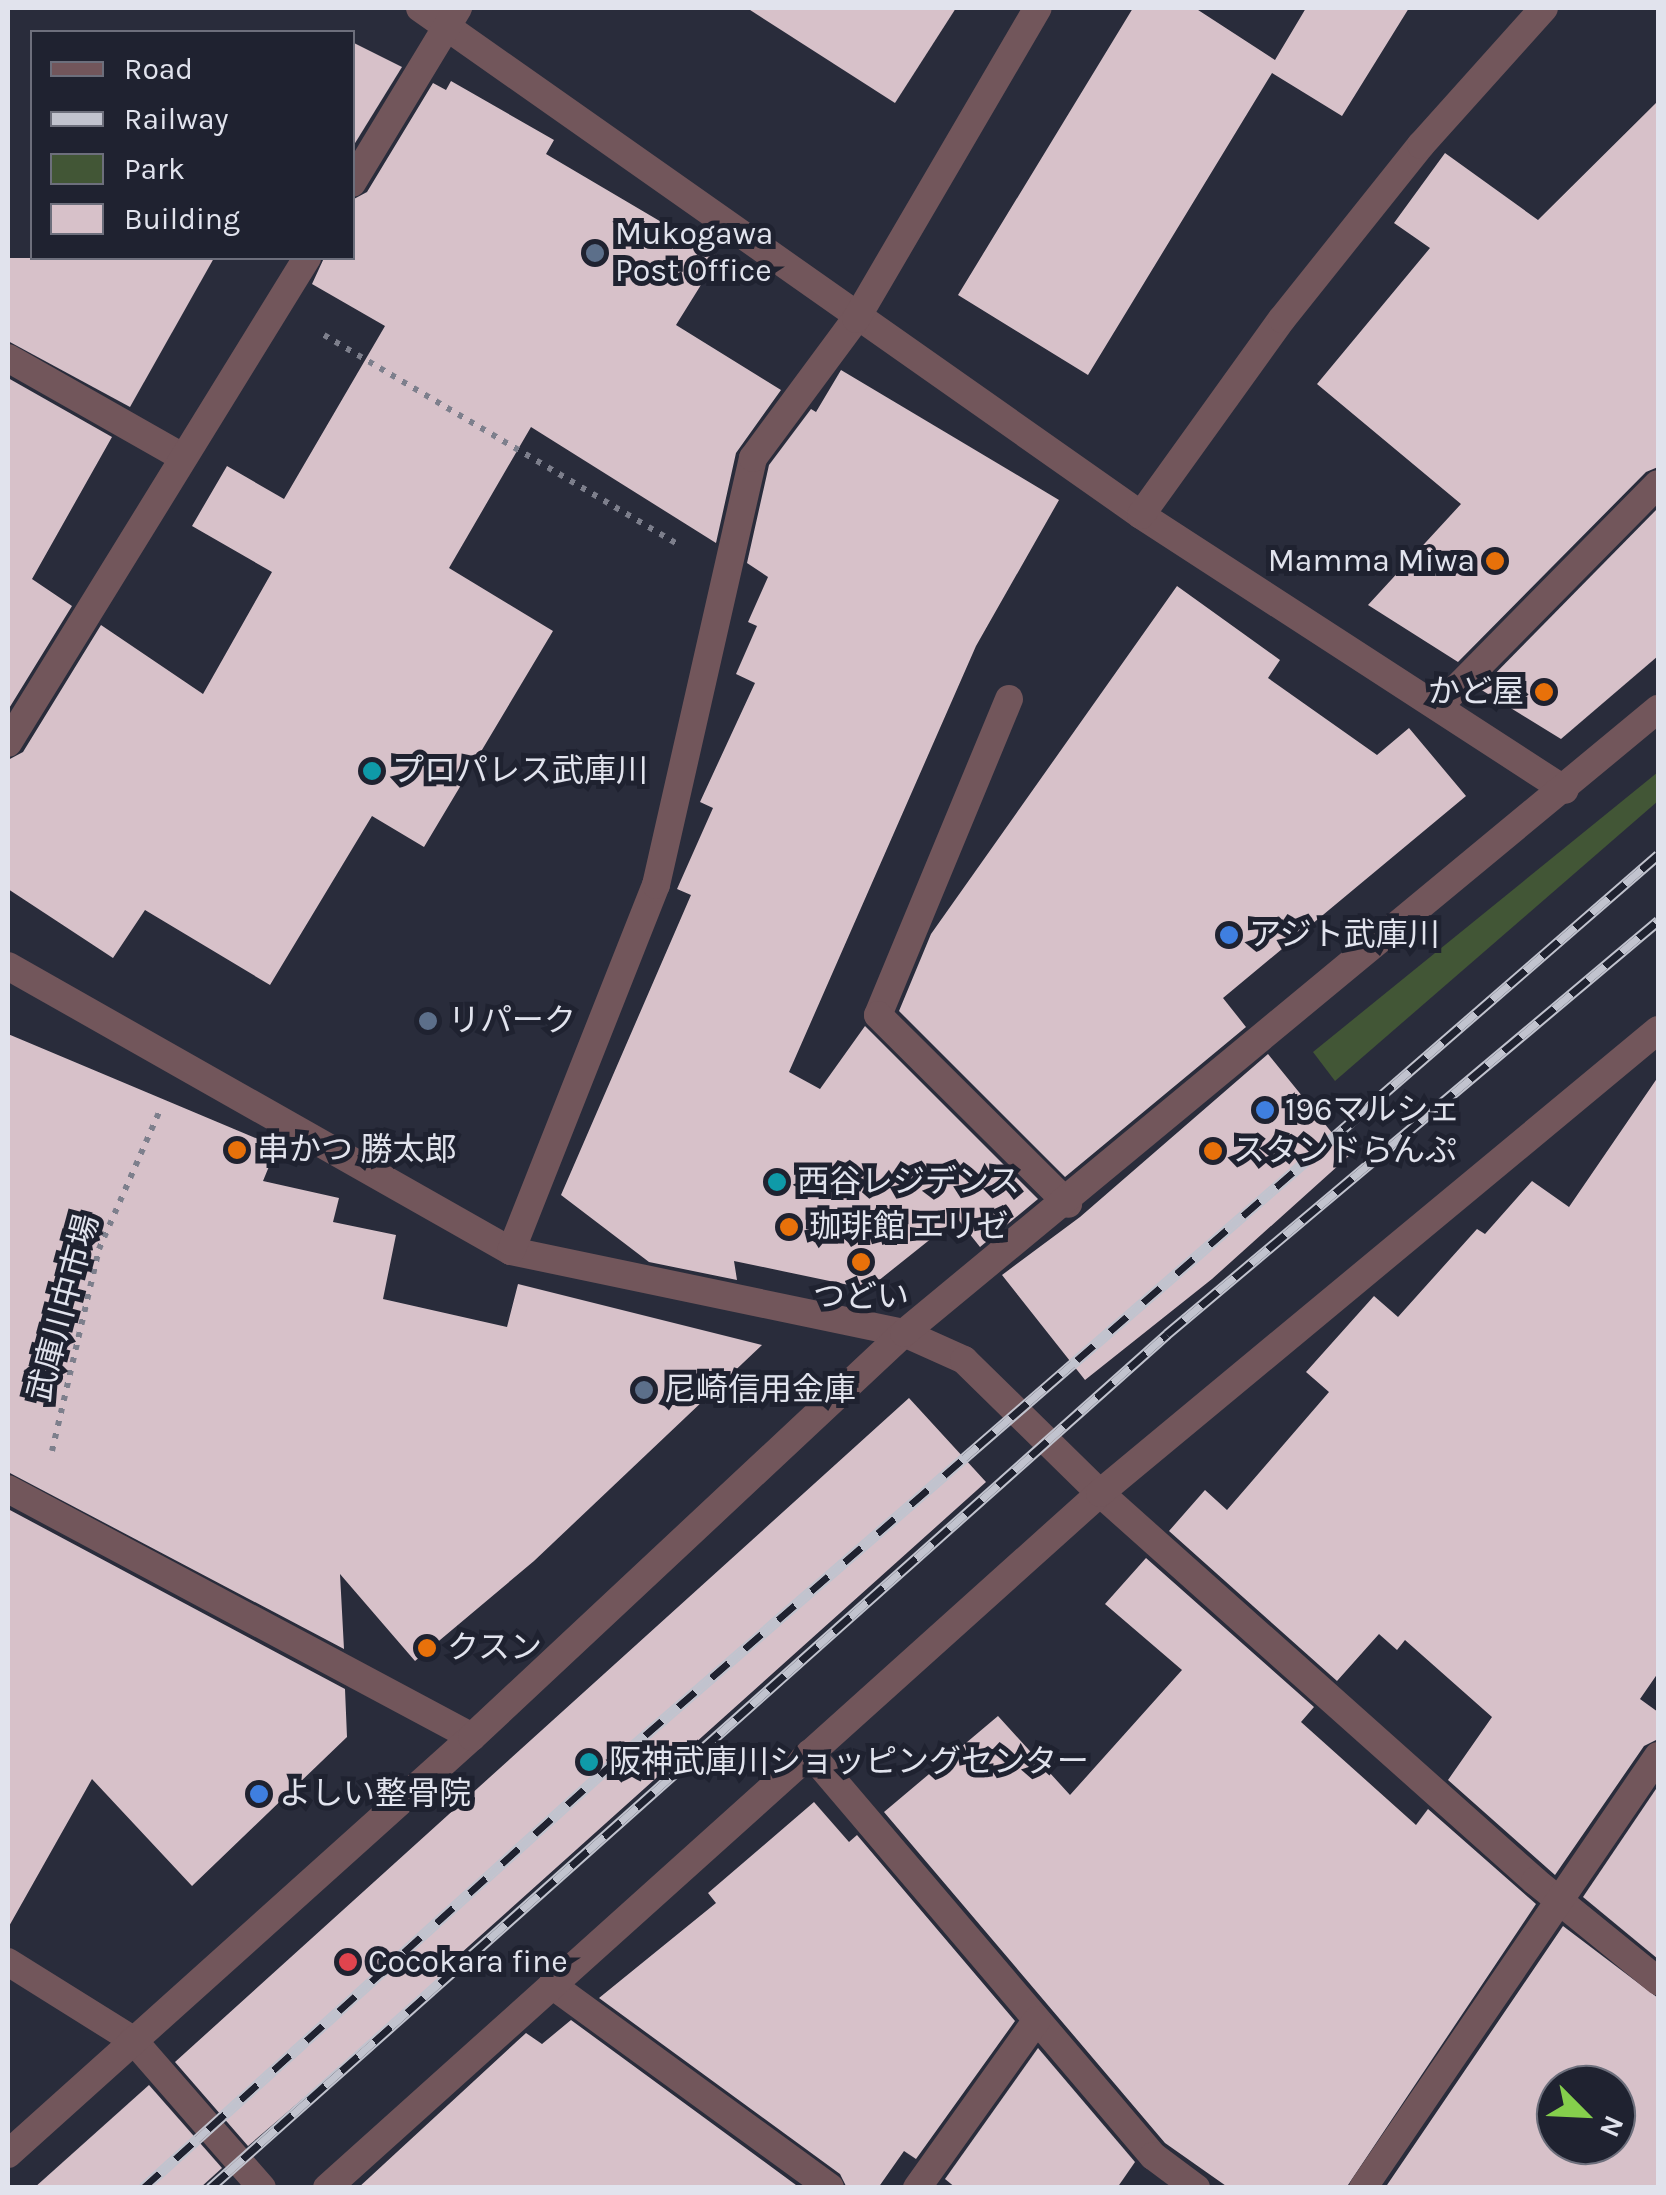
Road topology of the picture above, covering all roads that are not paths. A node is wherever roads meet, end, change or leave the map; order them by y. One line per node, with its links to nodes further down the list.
1 (420, 8): 4 (street)
2 (1544, 8): 11 (street)
3 (1026, 12): 7 (street)
4 (453, 18): 5 (street); 7 (street)
5 (355, 178)
6 (305, 260): 9 (street)
7 (856, 318): 11 (street); 20 (street)
8 (8, 358): 9 (street)
9 (182, 457): 15 (street)
10 (1658, 484): 13 (street)
11 (1141, 515): 13 (street)
12 (1009, 699): 19 (street)
13 (1438, 707): 16 (street)
14 (1658, 709): 16 (street)
15 (8, 743)
16 (1565, 790): 19 (street)
17 (8, 966): 20 (street)
18 (1658, 1030): 23 (street)
19 (1068, 1204): 21 (street)
20 (510, 1250): 21 (street)
21 (904, 1333): 23 (street); 24 (street)
22 (8, 1488): 24 (street)
23 (1100, 1493): 25 (street); 27 (street)
24 (472, 1737): 32 (street)
25 (810, 1753): 30 (street); 31 (street)
26 (1658, 1756): 27 (street)
27 (1560, 1897): 29 (street); 39 (street)
28 (8, 1962): 32 (street)
29 (1658, 1981)
30 (552, 1985): 35 (street); 36 (street)
31 (1037, 2020): 37 (street); 38 (street)
32 (134, 2040): 33 (street); 34 (street)
33 (8, 2154)
34 (262, 2188)
35 (326, 2188)
36 (830, 2188)
37 (917, 2188)
38 (1196, 2188)
39 (1362, 2188)

